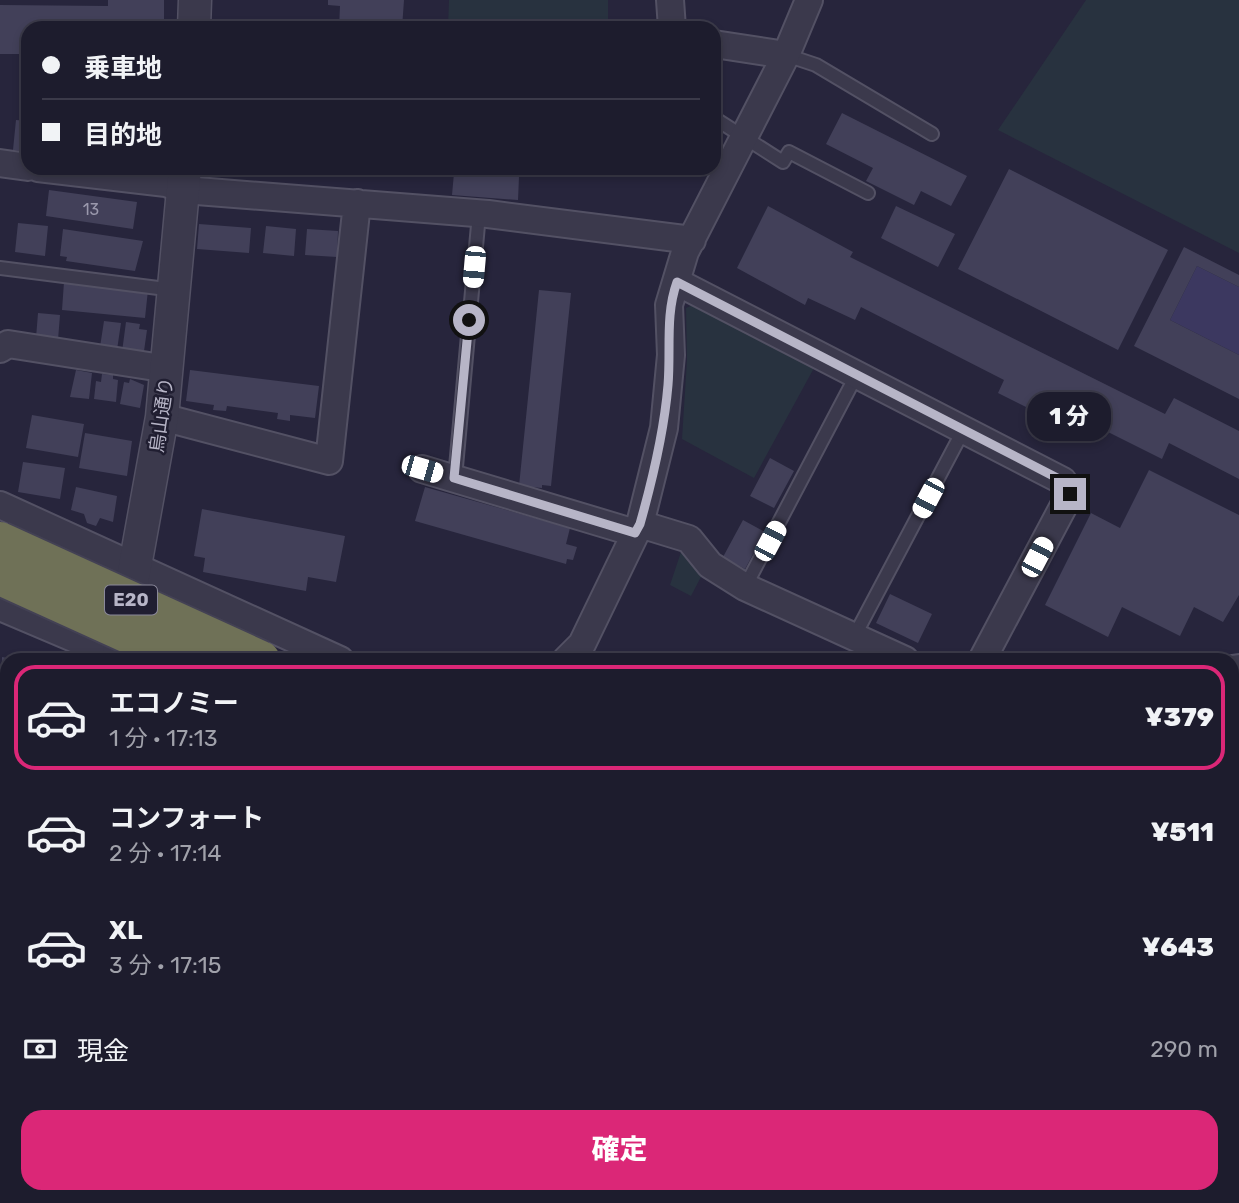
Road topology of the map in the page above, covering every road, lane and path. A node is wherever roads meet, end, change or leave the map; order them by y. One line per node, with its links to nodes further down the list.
1 (195, 0): 4 (street)
2 (670, 0): 5 (street)
3 (809, 0): 7 (street)
4 (194, 21)
5 (672, 21)
6 (721, 45): 7 (street)
7 (786, 55): 9 (lane); 10 (street)
8 (721, 123): 10 (lane)
9 (932, 135)
10 (743, 138): 15 (lane); 18 (street)
11 (0, 163): 12 (street)
12 (21, 166)
13 (98, 175): 14 (street)
14 (184, 179): 16 (street); 21 (street, 烏山通り)
15 (868, 193)
16 (357, 203): 17 (street); 25 (street)
17 (479, 214): 18 (street); 28 (lane)
18 (692, 240): 20 (street)
19 (0, 268): 21 (lane)
20 (677, 282): 24 (street); 30 (street)
21 (175, 290): 23 (street, 烏山通り)
22 (0, 349): 23 (street)
23 (168, 369): 25 (street, 烏山通り)
24 (856, 376): 26 (street); 34 (lane)
25 (162, 417): 32 (street, 烏山通り)
26 (964, 429): 36 (lane); 44 (street)
27 (422, 469): 28 (street)
28 (454, 478): 30 (street)
29 (0, 505): 32 (street)
30 (638, 528): 34 (street); 42 (street)
31 (0, 541): 40 (highway, E20, bridge)
32 (135, 569): 38 (street, 烏山通り); 41 (street)
33 (0, 576): 39 (highway, E20, bridge)
34 (746, 587): 36 (street)
35 (0, 607): 37 (street)
36 (854, 637): 43 (street)
37 (107, 653)
38 (122, 653)
39 (170, 653)
40 (246, 653)
41 (324, 653)
42 (573, 653)
43 (889, 653)
44 (986, 653)

